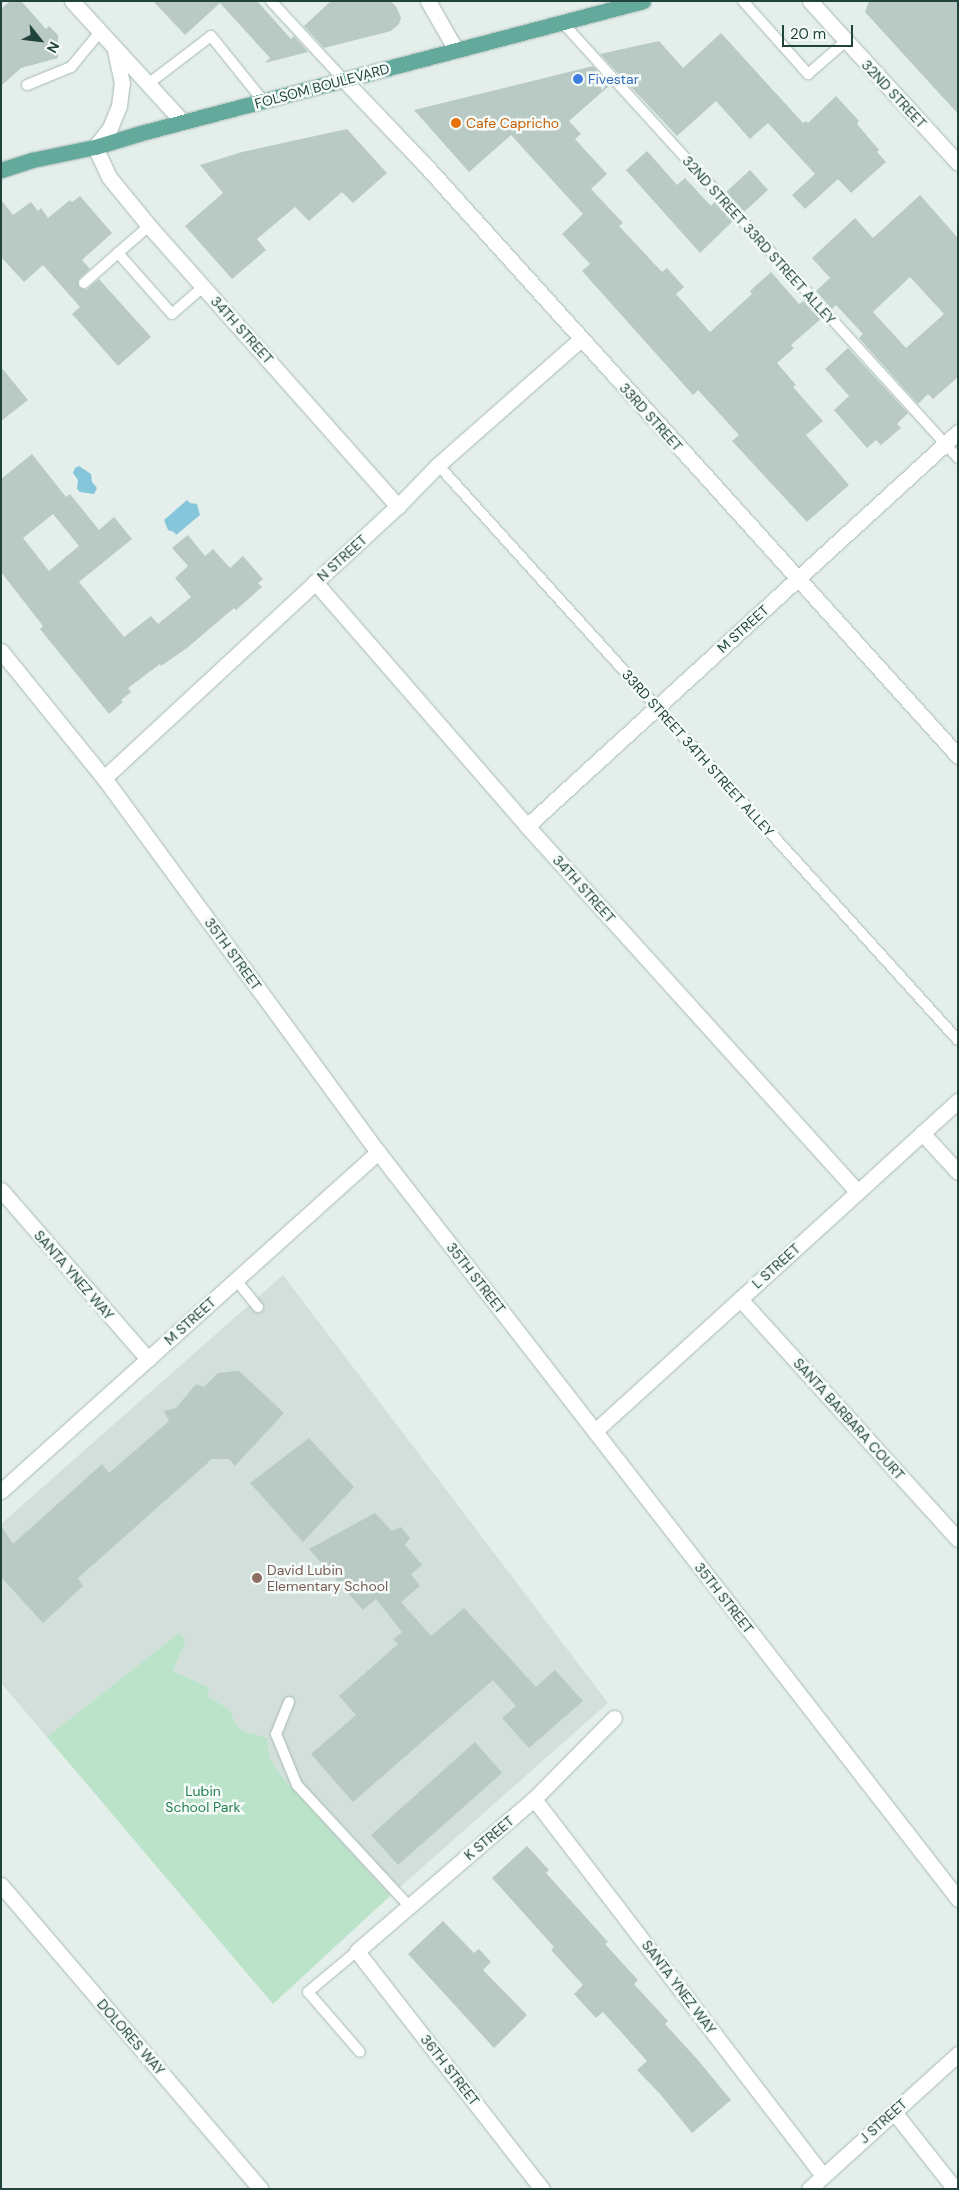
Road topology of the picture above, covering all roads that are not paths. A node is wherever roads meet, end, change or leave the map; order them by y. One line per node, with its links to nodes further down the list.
1 (72, 1): 8 (street)
2 (428, 1): 11 (street)
3 (641, 1): 7 (main road, FOLSOM BOULEVARD)
4 (743, 1): 9 (lane)
5 (810, 1): 9 (street, 32ND STREET)
6 (278, 4): 12 (lane)
7 (562, 22): 11 (main road, FOLSOM BOULEVARD); 26 (lane, 32ND STREET 33RD STREET ALLEY)
8 (100, 32): 10 (street); 14 (lane)
9 (846, 41): 18 (street, 32ND STREET)
10 (115, 47): 13 (street); 17 (street)
11 (456, 50): 12 (main road, FOLSOM BOULEVARD)
12 (344, 80): 15 (main road, FOLSOM BOULEVARD); 24 (street, 33RD STREET)
13 (148, 84): 15 (lane); 16 (street)
14 (27, 85)
15 (264, 102): 16 (main road, FOLSOM BOULEVARD)
16 (184, 122): 17 (main road, FOLSOM BOULEVARD)
17 (95, 147): 19 (main road, FOLSOM BOULEVARD); 20 (street, 34TH STREET)
18 (956, 159)
19 (1, 170)
20 (149, 226): 21 (lane); 23 (street, 34TH STREET)
21 (118, 253): 22 (lane); 23 (lane)
22 (84, 283)
23 (203, 287): 29 (street, 34TH STREET)
24 (581, 339): 28 (street, N STREET); 30 (street, 33RD STREET)
25 (958, 432): 26 (street, M STREET)
26 (945, 444): 27 (lane, 32ND STREET 33RD STREET ALLEY); 30 (street, M STREET)
27 (958, 458)
28 (438, 465): 29 (street, N STREET); 33 (lane, 33RD STREET 34TH STREET ALLEY)
29 (398, 506): 31 (street, N STREET)
30 (798, 580): 33 (street, M STREET); 34 (street, 33RD STREET)
31 (315, 582): 35 (street, N STREET); 36 (street, 34TH STREET)
32 (1, 651): 35 (street, 35TH STREET)
33 (657, 707): 36 (street, M STREET); 37 (lane, 33RD STREET 34TH STREET ALLEY)
34 (958, 756)
35 (104, 778): 40 (street, 35TH STREET)
36 (527, 826): 43 (street, 34TH STREET)
37 (958, 1040)
38 (958, 1101): 39 (street, L STREET)
39 (922, 1133): 41 (street); 43 (street, L STREET)
40 (378, 1152): 44 (street, M STREET); 48 (street, 35TH STREET)
41 (958, 1172)
42 (1, 1190): 47 (street, SANTA YNEZ WAY)
43 (858, 1192): 45 (street, L STREET)
44 (236, 1280): 46 (lane); 47 (street, M STREET)
45 (740, 1299): 48 (street, L STREET); 50 (street, SANTA BARBARA COURT)
46 (258, 1307)
47 (148, 1359): 49 (street, M STREET)
48 (595, 1431): 55 (street, 35TH STREET)
49 (1, 1491)
50 (958, 1539)
51 (289, 1702): 56 (lane)
52 (614, 1718): 53 (street, K STREET)
53 (534, 1799): 56 (street, K STREET); 61 (street, SANTA YNEZ WAY)
54 (1, 1885): 62 (street, DOLORES WAY)
55 (958, 1899)
56 (409, 1906): 57 (street, K STREET)
57 (357, 1951): 58 (lane); 63 (street, 36TH STREET)
58 (360, 2052)
59 (958, 2054): 60 (street, J STREET)
60 (894, 2112): 61 (street, J STREET); 65 (street)
61 (823, 2176): 64 (street, J STREET)
62 (261, 2189)
63 (542, 2189)
64 (809, 2189)
65 (955, 2189)

